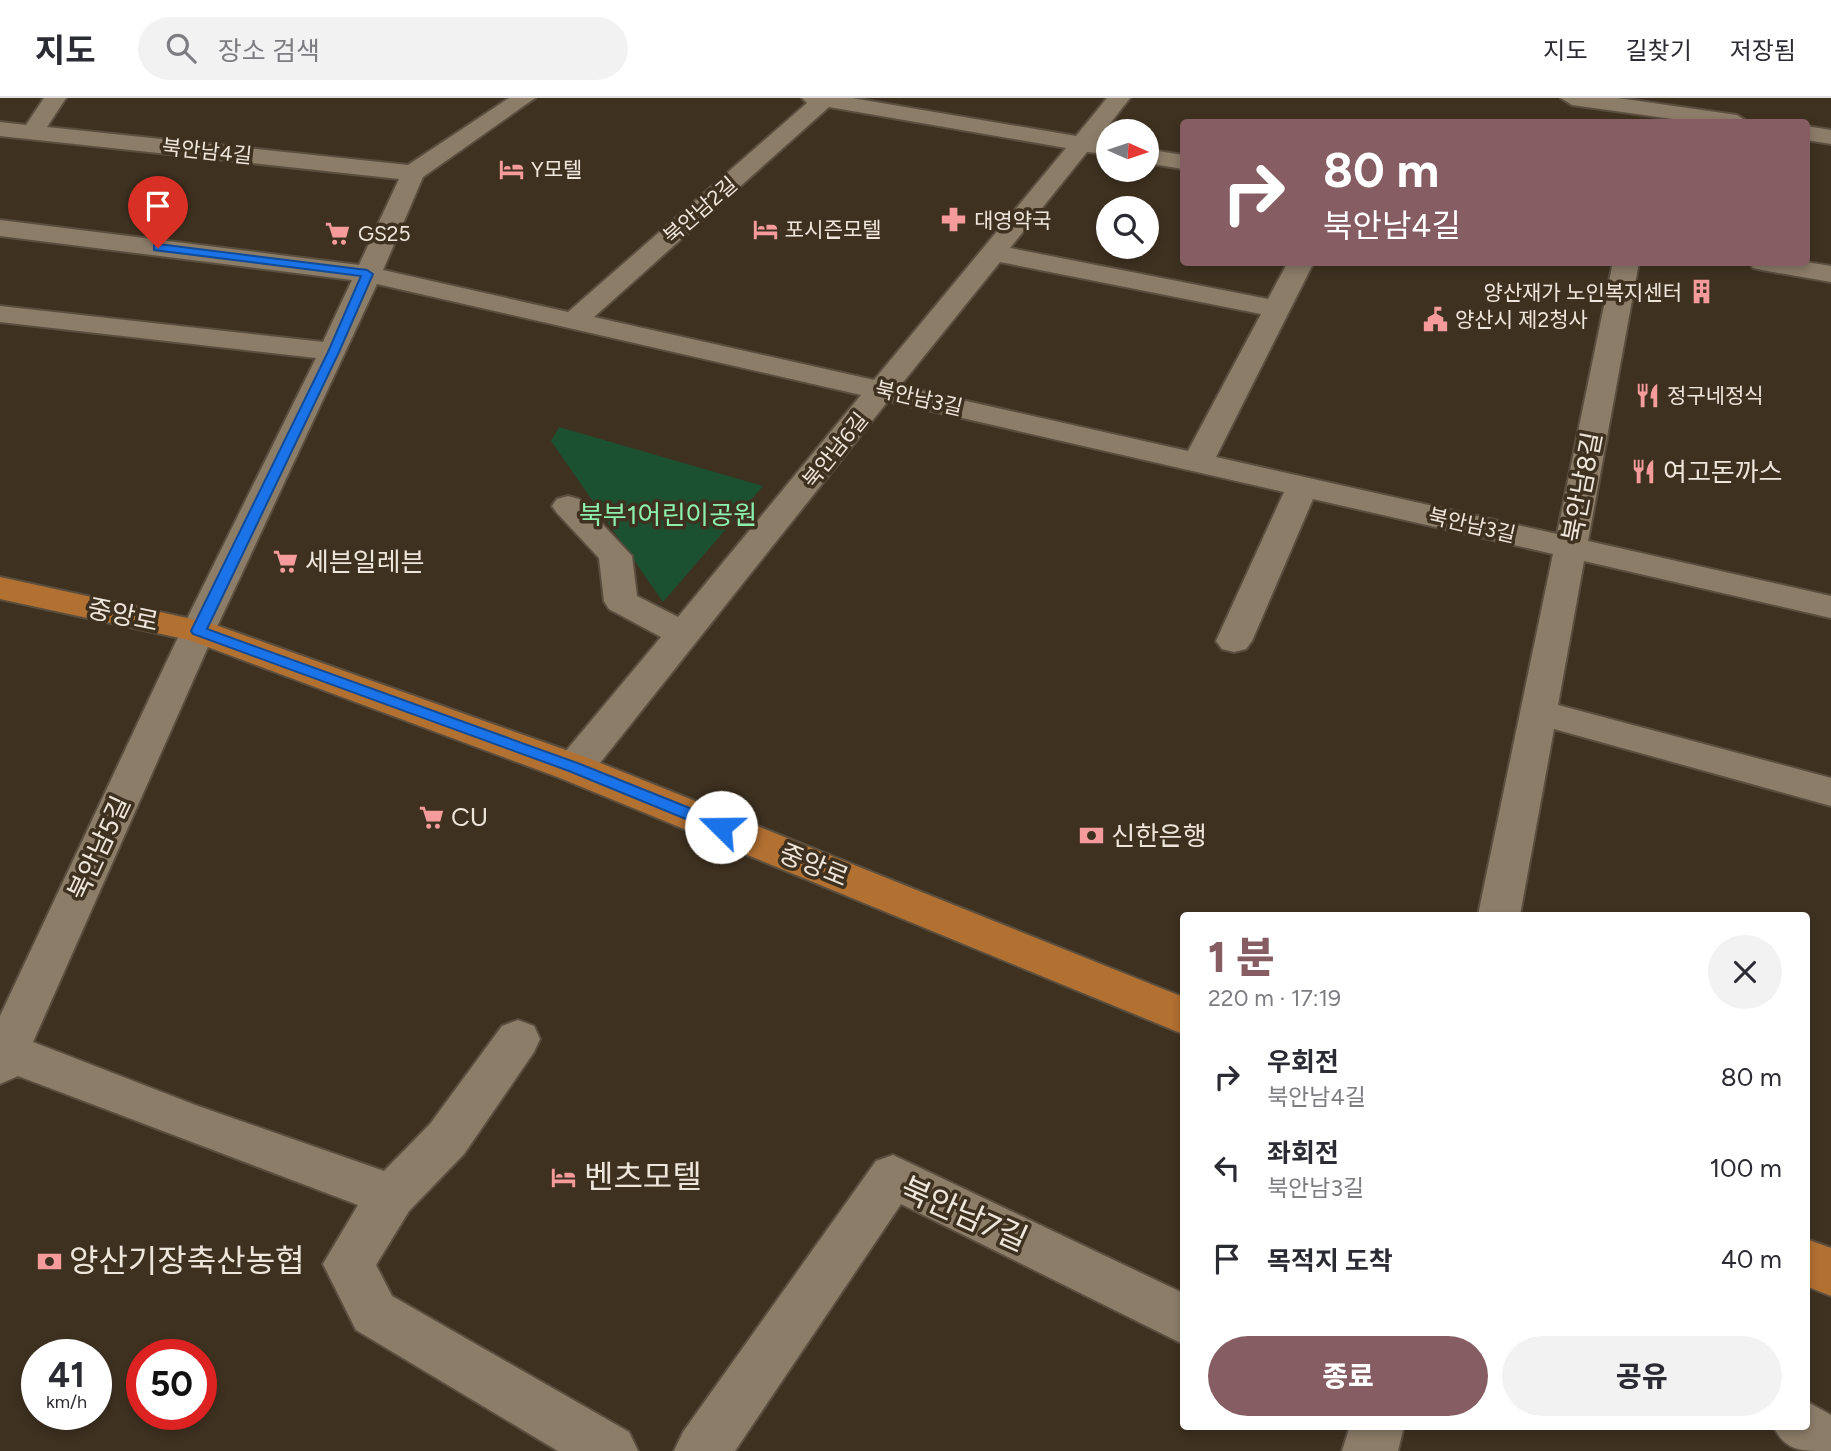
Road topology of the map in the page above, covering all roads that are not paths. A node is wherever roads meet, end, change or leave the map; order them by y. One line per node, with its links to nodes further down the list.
1 (55, 98): 9 (street)
2 (524, 98): 15 (street)
3 (1119, 98): 12 (street, 북안남6길)
4 (1572, 98): 6 (street)
5 (819, 99): 12 (street, 북안남2길); 25 (street, 북안남2길)
6 (1656, 110): 7 (street)
7 (1717, 119)
8 (0, 129): 9 (street, 북안남4길)
9 (32, 132): 15 (street, 북안남4길)
10 (1810, 133): 11 (street)
11 (1831, 136)
12 (1095, 147): 17 (street, 북안남6길)
13 (1159, 158): 14 (street)
14 (1180, 162)
15 (413, 173): 21 (street)
16 (0, 228): 21 (street, 북안남3길)
17 (994, 253): 23 (street); 27 (street, 북안남6길)
18 (1299, 266): 23 (street)
19 (1625, 266): 31 (street, 북안남8길)
20 (1785, 266): 22 (street)
21 (367, 274): 25 (street, 북안남3길); 26 (street)
22 (1831, 274)
23 (1277, 309): 28 (street)
24 (0, 314): 26 (street)
25 (575, 320): 27 (street, 북안남3길)
26 (333, 352): 34 (street)
27 (884, 390): 28 (street, 북안남3길); 35 (street, 북안남6길)
28 (1198, 462): 29 (street, 북안남3길)
29 (1303, 486): 31 (street, 북안남3길); 36 (street)
30 (568, 506): 35 (street)
31 (1570, 547): 33 (street, 북안남3길); 37 (street, 북안남8길)
32 (0, 588): 34 (main road, 중앙로)
33 (1831, 607)
34 (198, 631): 38 (main road, 중앙로); 43 (street, 북안남5길)
35 (683, 634): 38 (street, 북안남6길)
36 (1234, 641)
37 (1538, 712): 39 (street); 40 (street, 북안남8길)
38 (574, 768): 41 (main road, 중앙로)
39 (1831, 792)
40 (1500, 912)
41 (1180, 1015)
42 (518, 1039): 44 (street)
43 (2, 1055): 44 (street)
44 (392, 1196): 51 (street)
45 (1810, 1264): 46 (main road)
46 (1831, 1272)
47 (1180, 1318): 52 (street, 북안남7길)
48 (1376, 1430): 53 (street)
49 (1806, 1430): 50 (street)
50 (1831, 1447)
51 (610, 1451)
52 (702, 1451)
53 (1370, 1451)

